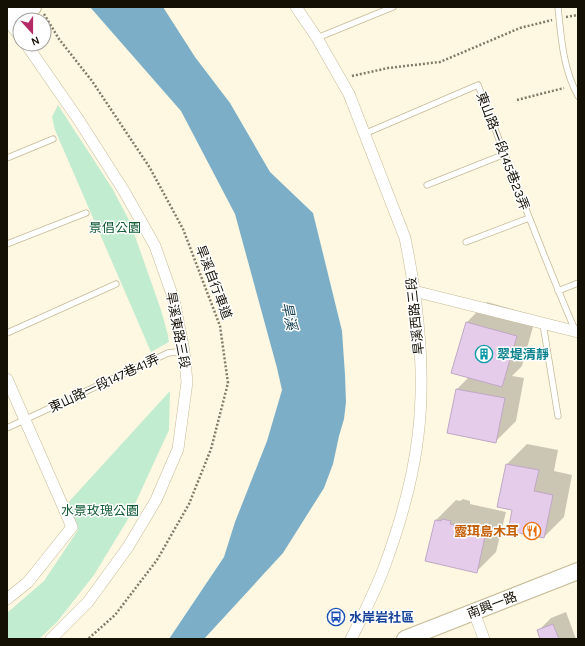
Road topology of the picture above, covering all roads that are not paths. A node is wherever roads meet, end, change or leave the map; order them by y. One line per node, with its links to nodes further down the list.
1 (296, 7): 6 (street, 旱溪西路三段)
2 (393, 7): 6 (lane)
3 (558, 7): 8 (lane)
4 (35, 10): 5 (street)
5 (7, 16)
6 (317, 38): 9 (street, 旱溪西路三段)
7 (32, 52): 25 (street, 旱溪東路三段)
8 (578, 96)
9 (364, 134): 11 (lane, 東山路一段145巷23弄); 20 (street, 旱溪西路三段)
10 (53, 139): 12 (lane)
11 (505, 154): 13 (lane); 15 (lane, 東山路一段145巷23弄)
12 (7, 158)
13 (426, 185)
14 (86, 213): 17 (lane)
15 (528, 218): 16 (lane); 21 (lane, 東山路一段145巷23弄)
16 (466, 242)
17 (7, 244)
18 (578, 283): 21 (lane)
19 (116, 284): 24 (lane)
20 (414, 291): 22 (street); 34 (street, 旱溪西路三段)
21 (558, 291): 23 (lane, 東山路一段145巷23弄)
22 (543, 324): 23 (street); 27 (lane)
23 (577, 332)
24 (7, 333)
25 (184, 350): 28 (lane, 東山路一段147巷41弄); 33 (street, 旱溪東路三段)
26 (7, 379): 28 (street)
27 (558, 416)
28 (25, 419): 29 (lane, 東山路一段147巷41弄); 31 (street)
29 (7, 428)
30 (578, 571): 32 (street, 南興一路)
31 (7, 599)
32 (474, 612): 35 (street, 南興一路); 36 (street)
33 (51, 639)
34 (351, 639)
35 (406, 639)
36 (484, 639)

